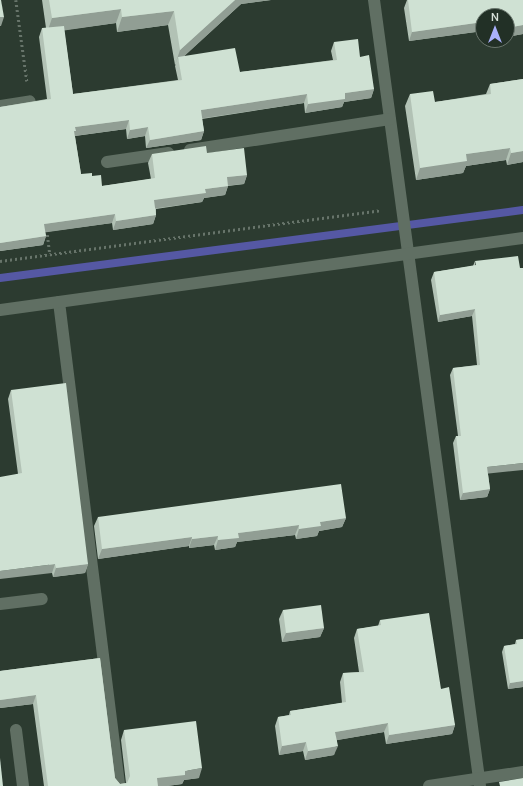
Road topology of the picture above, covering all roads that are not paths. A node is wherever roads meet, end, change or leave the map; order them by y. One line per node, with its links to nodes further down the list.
1 (374, 0): 4 (street)
2 (30, 101): 3 (street)
3 (0, 106)
4 (390, 119): 5 (street); 7 (street)
5 (108, 162)
6 (523, 238): 7 (street)
7 (409, 255): 8 (street); 14 (street)
8 (59, 302): 9 (street); 16 (street)
9 (0, 310)
10 (42, 599): 11 (street)
11 (0, 604)
12 (16, 730): 15 (street)
13 (523, 772): 14 (street)
14 (480, 782): 17 (street)
15 (22, 786)
16 (119, 786)
17 (429, 786)

